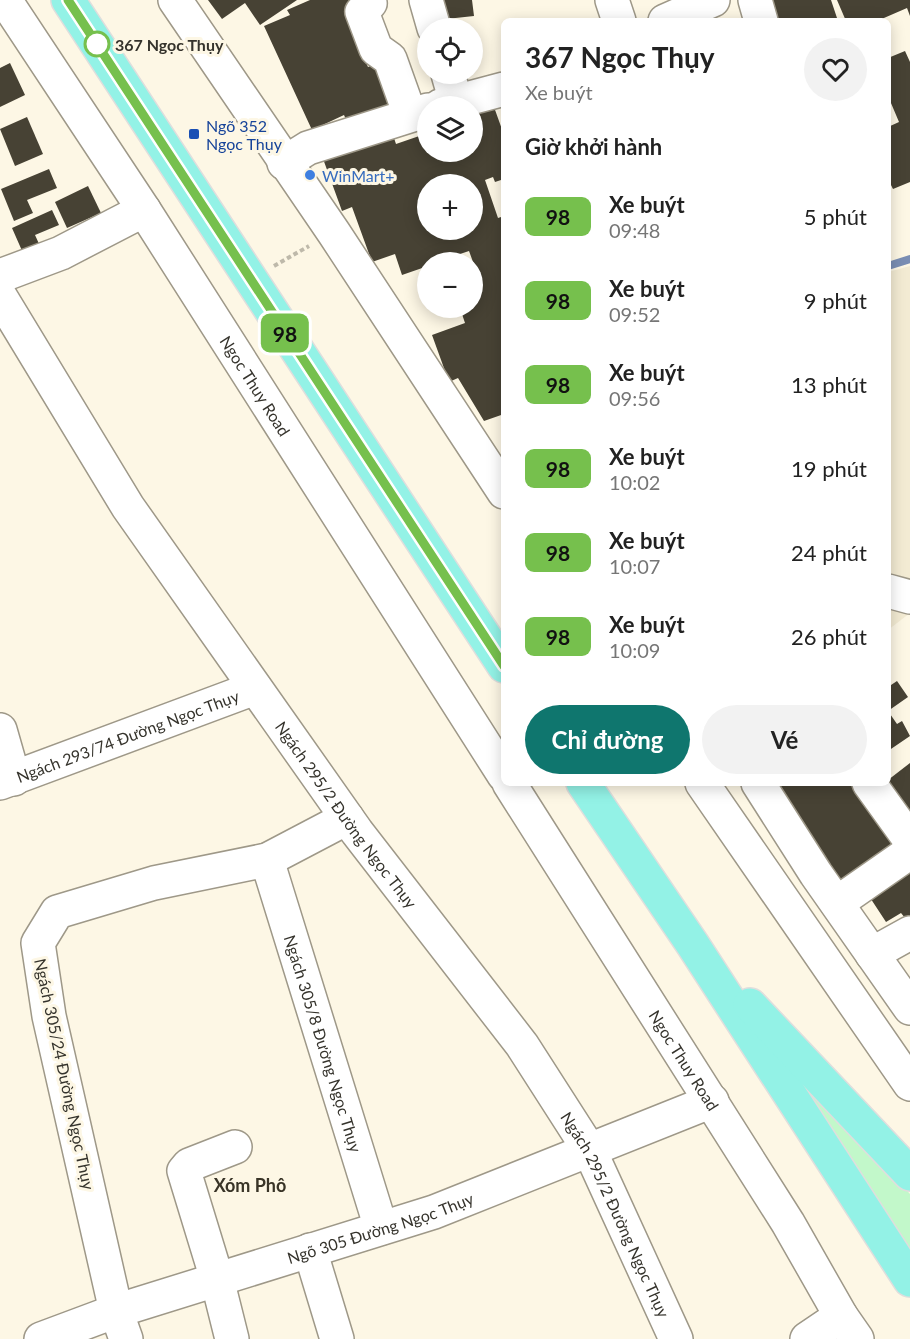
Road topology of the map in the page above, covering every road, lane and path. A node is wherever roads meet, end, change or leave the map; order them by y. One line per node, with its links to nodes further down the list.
1 (5, 0): 18 (street, Ngoc Thuy Road)
2 (68, 0): 21 (main road)
3 (175, 0): 17 (street)
4 (369, 0): 14 (street)
5 (426, 0): 9 (street)
6 (612, 0): 10 (street)
7 (713, 0): 11 (street)
8 (754, 0): 12 (street)
9 (431, 18)
10 (619, 18)
11 (672, 18)
12 (760, 18)
13 (501, 90): 15 (street)
14 (431, 96)
15 (464, 96)
16 (417, 108): 17 (street)
17 (284, 163): 19 (street)
18 (144, 210): 20 (street); 29 (street, Ngoc Thuy Road)
19 (334, 233): 21 (path); 23 (street)
20 (0, 276)
21 (249, 279): 26 (main road)
22 (0, 296): 27 (street, Ngách 295/2 Đường Ngọc Thụy)
23 (501, 487)
24 (891, 592): 25 (street)
25 (910, 597)
26 (501, 661)
27 (255, 688): 30 (street, Ngách 293/74 Đường Ngọc Thụy); 36 (street, Ngách 295/2 Đường Ngọc Thụy)
28 (0, 730): 30 (street)
29 (501, 770)
30 (7, 781)
31 (511, 786): 48 (street, Ngoc Thuy Road)
32 (585, 786): 44 (main road)
33 (704, 786): 41 (street)
34 (760, 786): 40 (street)
35 (871, 786): 37 (street)
36 (347, 818): 39 (street, Ngách 305/24 Đường Ngọc Thụy); 50 (street, Ngách 295/2 Đường Ngọc Thụy)
37 (910, 840)
38 (910, 852): 42 (street)
39 (267, 860): 52 (street, Ngách 305/8 Đường Ngọc Thụy); 56 (street, Ngách 305/24 Đường Ngọc Thụy)
40 (816, 874): 41 (street); 42 (street)
41 (779, 895): 47 (street)
42 (837, 903): 45 (street)
43 (910, 933): 45 (street)
44 (693, 945): 51 (main road); 55 (main road)
45 (872, 954): 46 (street)
46 (910, 1008)
47 (910, 1084)
48 (712, 1101): 50 (street, Ngõ 305 Đường Ngọc Thụy); 57 (street, Ngoc Thuy Road)
49 (235, 1147): 54 (street)
50 (590, 1151): 52 (street, Ngõ 305 Đường Ngọc Thụy); 61 (street, Ngách 295/2 Đường Ngọc Thụy)
51 (910, 1174)
52 (381, 1228): 53 (street, Ngõ 305 Đường Ngọc Thụy)
53 (310, 1250): 54 (street, Ngõ 305 Đường Ngọc Thụy); 60 (street)
54 (218, 1279): 56 (street, Ngõ 305 Đường Ngọc Thụy); 59 (street)
55 (910, 1280)
56 (121, 1325): 58 (street, Ngõ 305 Đường Ngọc Thụy)
57 (849, 1328): 62 (street)
58 (41, 1339)
59 (232, 1339)
60 (337, 1339)
61 (676, 1339)
62 (807, 1339)

